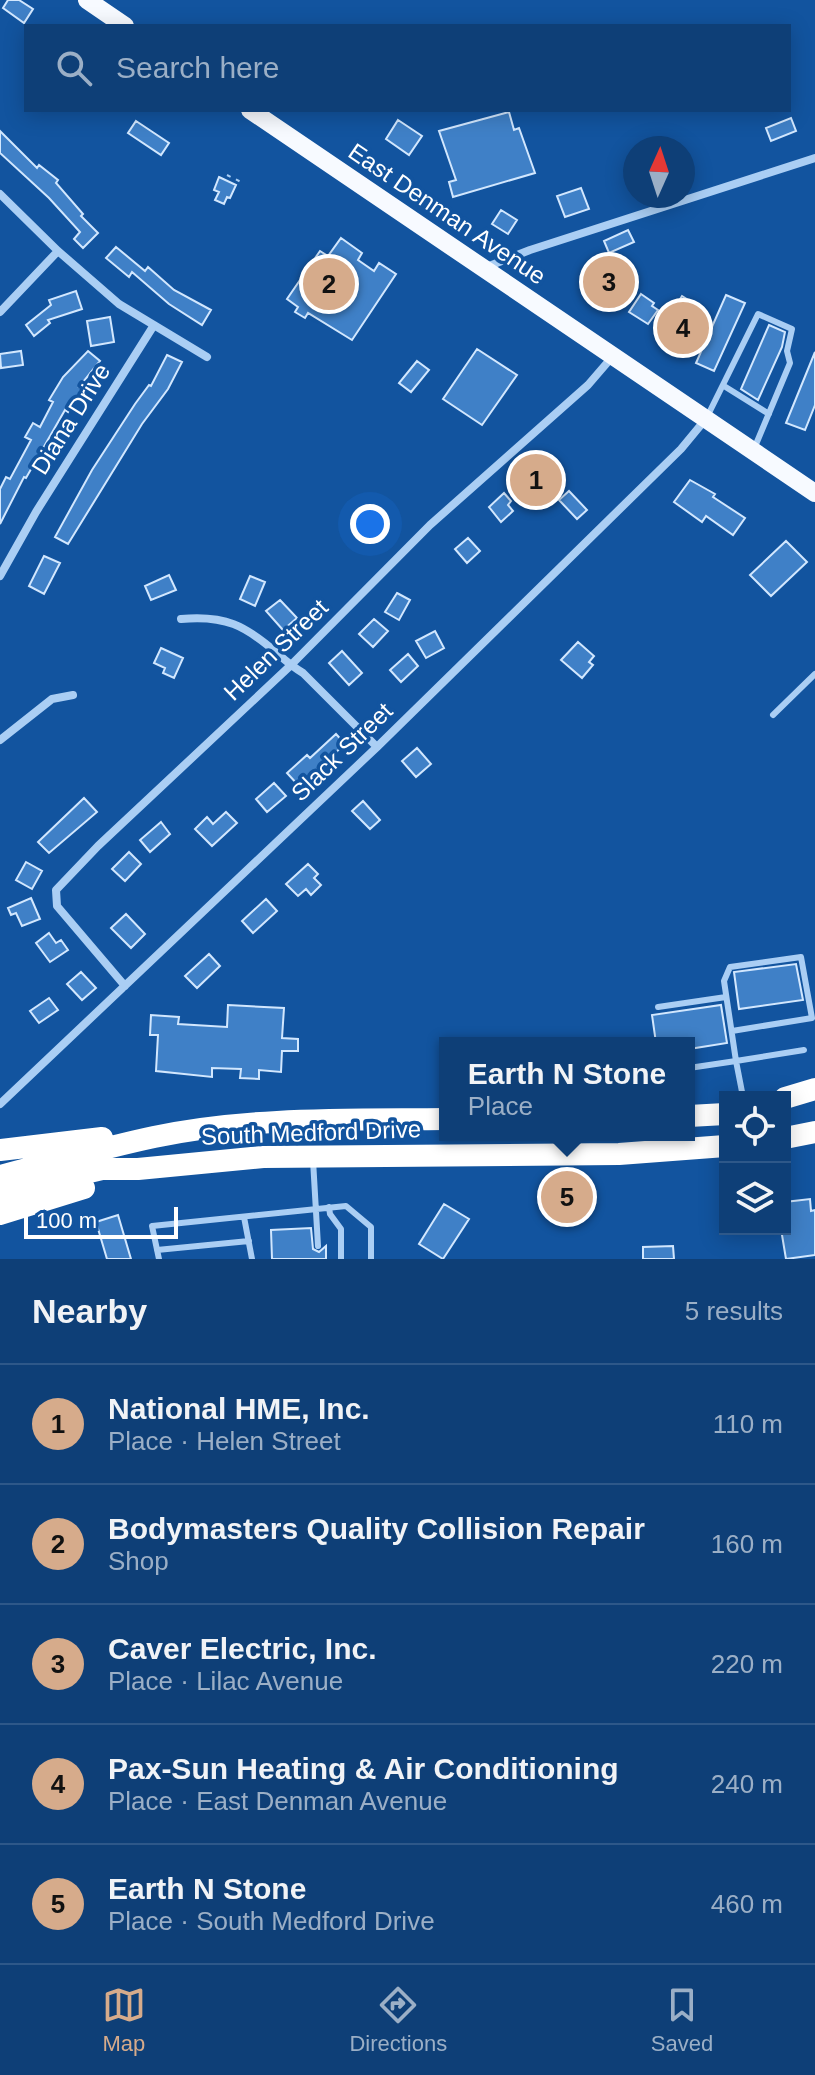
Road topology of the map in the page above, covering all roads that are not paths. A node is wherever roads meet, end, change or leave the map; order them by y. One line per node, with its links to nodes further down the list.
1 (87, 0): 2 (main road)
2 (122, 24)
3 (253, 112): 7 (main road, East Denman Avenue)
4 (815, 158): 7 (street)
5 (0, 194): 6 (street)
6 (58, 251): 8 (street); 9 (street)
7 (484, 268): 10 (main road, East Denman Avenue)
8 (0, 312)
9 (154, 325): 11 (street); 17 (street, Diana Drive)
10 (613, 356): 14 (main road, East Denman Avenue); 19 (street, Helen Street)
11 (207, 357)
12 (724, 386): 13 (lane); 13 (lane); 14 (lane)
13 (769, 414): 15 (lane)
14 (705, 420): 15 (main road, East Denman Avenue); 24 (street, Slack Street)
15 (752, 452): 16 (main road, East Denman Avenue)
16 (815, 493)
17 (0, 576)
18 (181, 619): 19 (street)
19 (290, 666): 24 (street); 25 (street, Helen Street)
20 (815, 674): 22 (lane)
21 (73, 695): 23 (street)
22 (773, 715)
23 (0, 740)
24 (377, 747): 25 (street, Slack Street)
25 (125, 986): 36 (street, Slack Street)
26 (726, 997): 27 (lane); 28 (lane); 28 (lane)
27 (658, 1007)
28 (732, 1031): 30 (lane)
29 (804, 1050): 30 (lane)
30 (736, 1061): 31 (lane); 33 (lane)
31 (695, 1067)
32 (815, 1089): 34 (highway)
33 (742, 1091)
34 (791, 1096)
35 (815, 1099): 37 (highway)
36 (0, 1104)
37 (791, 1104)
38 (719, 1114): 39 (highway)
39 (695, 1116)
40 (439, 1119): 42 (highway, South Medford Drive)
41 (815, 1132): 43 (highway)
42 (155, 1137): 45 (highway); 48 (highway)
43 (791, 1137)
44 (719, 1146): 46 (highway, South Medford Drive)
45 (0, 1150)
46 (312, 1156): 47 (highway, South Medford Drive); 51 (lane)
47 (138, 1169): 49 (highway); 52 (highway)
48 (0, 1176)
49 (0, 1193)
50 (329, 1207): 51 (lane); 59 (lane); 60 (lane)
51 (318, 1209): 53 (lane); 55 (lane)
52 (0, 1214)
53 (244, 1217): 54 (lane); 56 (lane)
54 (249, 1241): 56 (lane); 58 (lane)
55 (318, 1246)
56 (157, 1250): 57 (lane)
57 (159, 1259)
58 (252, 1259)
59 (341, 1259)
60 (371, 1259)

